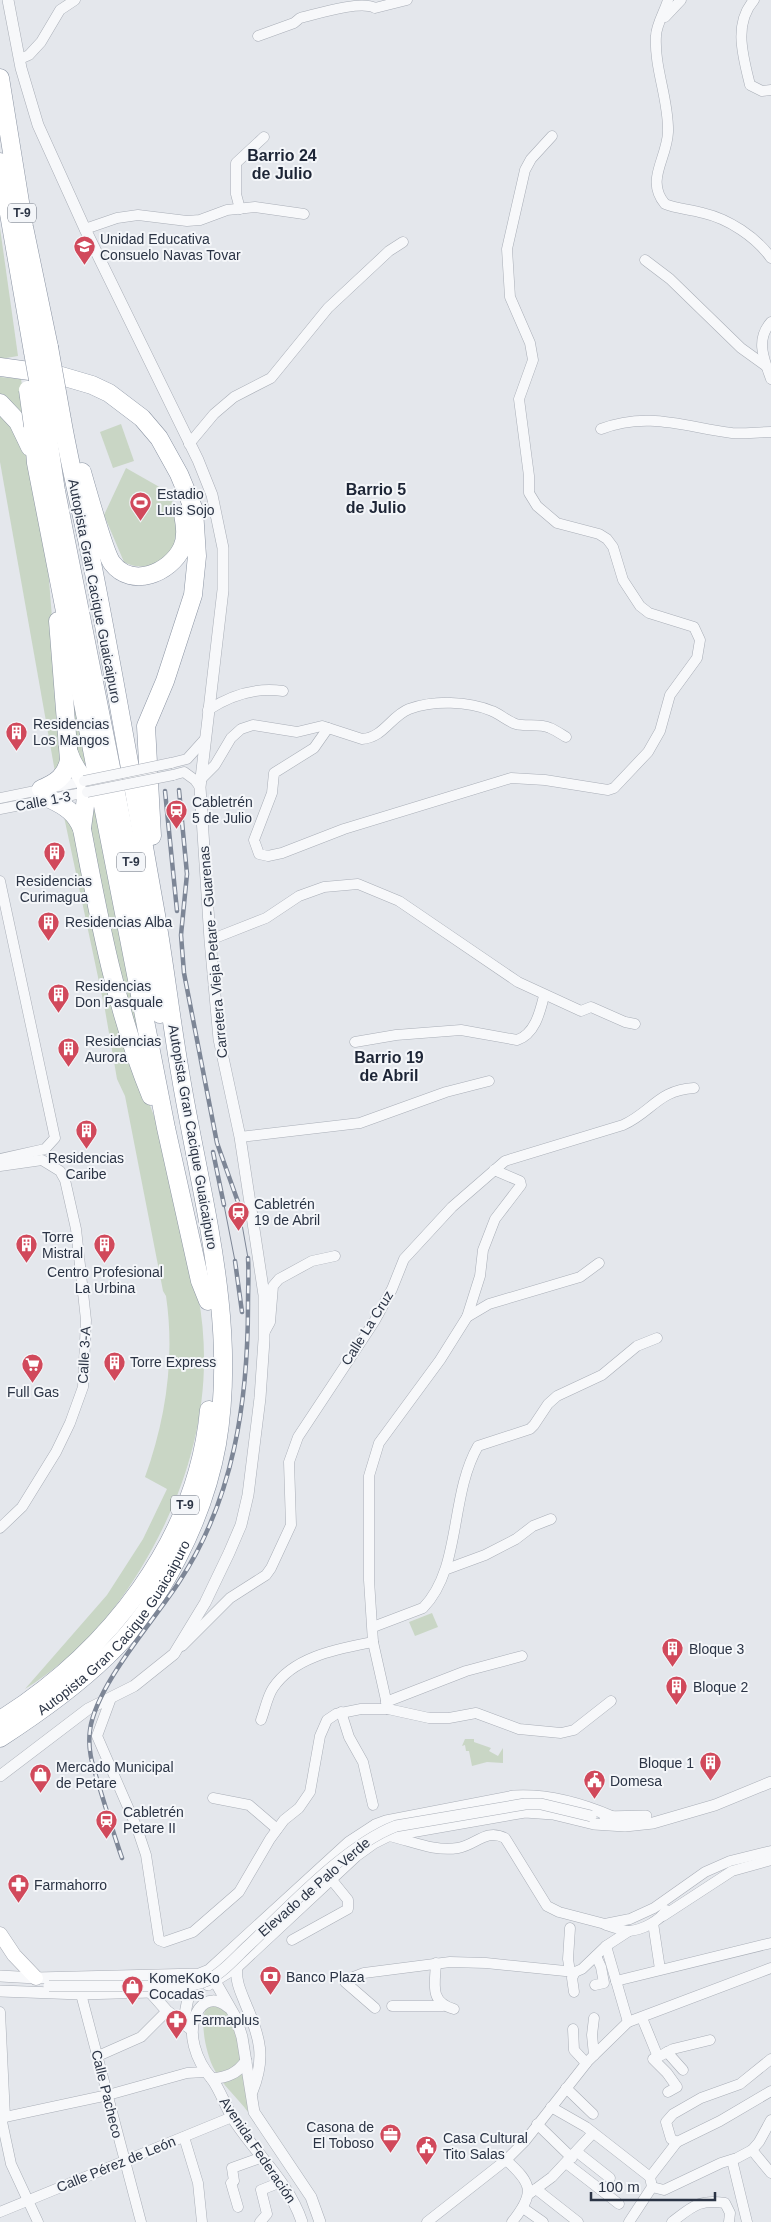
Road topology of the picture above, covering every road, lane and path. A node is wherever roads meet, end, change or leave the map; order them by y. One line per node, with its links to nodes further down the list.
1 (8, 0): 9 (street, Carretera Vieja Petare - Guarenas)
2 (75, 0): 9 (street)
3 (407, 0): 8 (street)
4 (668, 0): 7 (street)
5 (681, 0): 7 (street)
6 (754, 0): 11 (street)
7 (662, 20): 19 (street)
8 (258, 36)
9 (20, 59): 17 (street, Carretera Vieja Petare - Guarenas)
10 (0, 78): 22 (highway, Autopista Gran Cacique Guaicaipuro / T-9)
11 (771, 90)
12 (552, 136): 36 (street)
13 (264, 137): 15 (street)
14 (0, 162): 22 (highway, Autopista Gran Cacique Guaicaipuro / T-9)
15 (240, 209): 16 (street); 17 (street)
16 (304, 214)
17 (85, 229): 31 (street, Carretera Vieja Petare - Guarenas)
18 (403, 242): 31 (street)
19 (771, 258)
20 (645, 260): 23 (street)
21 (771, 322): 23 (street)
22 (36, 351): 28 (highway, Autopista Gran Cacique Guaicaipuro / T-9, bridge); 28 (highway, bridge)
23 (766, 366): 26 (street)
24 (0, 367): 48 (highway)
25 (0, 374): 28 (highway)
26 (771, 379)
27 (0, 403): 32 (highway)
28 (53, 422): 32 (highway); 48 (highway, Autopista Gran Cacique Guaicaipuro / T-9); 61 (highway, Autopista Gran Cacique Guaicaipuro / T-9)
29 (601, 429): 30 (street)
30 (771, 432)
31 (189, 444): 35 (street, Carretera Vieja Petare - Guarenas)
32 (36, 463): 33 (highway)
33 (61, 583): 39 (highway); 54 (highway)
34 (283, 692): 35 (street)
35 (208, 710): 38 (street, Carretera Vieja Petare - Guarenas)
36 (328, 728): 37 (street); 40 (street)
37 (566, 737)
38 (205, 739): 40 (street, Carretera Vieja Petare - Guarenas); 41 (street, bridge)
39 (69, 753): 41 (highway); 42 (highway)
40 (201, 782): 41 (street, bridge); 47 (street, Carretera Vieja Petare - Guarenas)
41 (85, 787): 42 (street, Calle 1-3); 45 (highway)
42 (45, 794): 43 (street, Calle 1-3); 44 (street, Calle 1-3); 45 (highway)
43 (0, 798)
44 (0, 809)
45 (82, 829): 54 (highway)
46 (0, 881): 56 (street)
47 (210, 940): 49 (street); 55 (street, Carretera Vieja Petare - Guarenas)
48 (160, 941): 72 (highway, Autopista Gran Cacique Guaicaipuro / T-9)
49 (544, 996): 50 (street); 51 (street)
50 (635, 1024)
51 (355, 1042)
52 (489, 1080): 55 (street)
53 (694, 1088): 58 (street, Calle La Cruz)
54 (166, 1128): 61 (highway)
55 (240, 1137): 63 (street, Carretera Vieja Petare - Guarenas)
56 (0, 1159)
57 (0, 1166): 66 (street, Calle 3-A)
58 (494, 1170): 62 (street); 70 (street, Calle La Cruz)
59 (335, 1256): 63 (street)
60 (599, 1263): 62 (street)
61 (208, 1301): 72 (highway, Autopista Gran Cacique Guaicaipuro / T-9)
62 (467, 1317): 68 (street)
63 (264, 1334): 70 (street, Carretera Vieja Petare - Guarenas)
64 (657, 1338): 67 (street)
65 (551, 1519): 67 (street)
66 (0, 1528)
67 (447, 1569): 68 (street)
68 (373, 1627): 69 (street)
69 (373, 1642): 75 (street); 78 (street)
70 (174, 1654): 73 (street, Carretera Vieja Petare - Guarenas)
71 (522, 1656): 75 (street)
72 (72, 1676): 77 (highway, Autopista Gran Cacique Guaicaipuro / T-9); 79 (highway, Autopista Gran Cacique Guaicaipuro / T-9)
73 (111, 1698): 81 (street, Carretera Vieja Petare - Guarenas); 86 (street)
74 (611, 1701): 75 (street)
75 (387, 1705): 76 (street)
76 (341, 1712): 84 (street); 86 (street)
77 (0, 1720)
78 (261, 1720)
79 (0, 1738)
80 (771, 1774): 85 (street)
81 (0, 1776)
82 (771, 1782): 85 (street)
83 (213, 1798): 86 (street)
84 (373, 1805)
85 (612, 1821): 87 (street); 106 (street); 114 (street, Elevado de Palo Verde, bridge)
86 (277, 1830)
87 (388, 1836): 90 (street); 94 (street)
88 (771, 1851): 91 (street)
89 (771, 1860): 92 (street)
90 (331, 1879): 98 (street); 103 (street)
91 (677, 1891): 92 (street); 94 (street)
92 (663, 1916): 93 (street)
93 (653, 1923): 96 (street); 105 (street)
94 (605, 1924): 96 (street)
95 (570, 1928): 107 (street)
96 (629, 1931): 100 (street)
97 (0, 1934): 110 (main road)
98 (292, 1940)
99 (771, 1943): 105 (street)
100 (606, 1946): 101 (street); 112 (street)
101 (596, 1956): 107 (street); 113 (street)
102 (436, 1963): 107 (street); 122 (street); 124 (street)
103 (237, 1967): 111 (street); 145 (street)
104 (771, 1968): 129 (street)
105 (660, 1969): 112 (street)
106 (209, 1970): 109 (street); 111 (street)
107 (572, 1972): 117 (street)
108 (0, 1976): 110 (street)
109 (191, 1976): 110 (street); 115 (street)
110 (36, 1978): 114 (street)
111 (216, 1981): 115 (street); 123 (street)
112 (616, 1981): 130 (street)
113 (595, 1985)
114 (49, 1986): 118 (street, Elevado de Palo Verde)
115 (191, 1990): 119 (street); 131 (street)
116 (0, 1991): 118 (street)
117 (574, 1992)
118 (31, 1993): 120 (street)
119 (150, 1993): 120 (street); 126 (street)
120 (81, 1994): 136 (street, Calle Pacheco)
121 (392, 2006): 122 (street)
122 (443, 2006): 125 (street)
123 (228, 2007): 131 (street); 138 (street)
124 (375, 2008)
125 (454, 2009)
126 (167, 2011): 131 (street); 136 (street)
127 (0, 2012): 149 (street)
128 (594, 2018): 135 (street)
129 (642, 2018): 130 (street); 134 (street)
130 (628, 2022): 135 (street)
131 (187, 2027): 141 (street)
132 (572, 2029): 139 (street)
133 (710, 2040): 134 (street)
134 (663, 2054): 140 (street); 144 (street)
135 (594, 2055): 139 (street)
136 (98, 2056): 146 (street, Calle Pacheco)
137 (771, 2059): 155 (street)
138 (246, 2061): 141 (street); 145 (street, Avenida Federación)
139 (586, 2063): 142 (street)
140 (682, 2070)
141 (208, 2076): 146 (street); 150 (street, Avenida Federación)
142 (566, 2088): 147 (street); 148 (street)
143 (771, 2091): 155 (street)
144 (668, 2092)
145 (251, 2093): 179 (street, Avenida Federación)
146 (108, 2095): 149 (street); 161 (street, Calle Pacheco)
147 (551, 2107): 152 (street); 153 (street)
148 (593, 2114)
149 (5, 2117): 162 (street)
150 (232, 2117): 154 (street, Calle Pérez de León); 157 (street, Avenida Federación)
151 (771, 2120): 156 (street)
152 (537, 2124): 158 (street); 159 (street)
153 (594, 2133): 158 (street); 167 (street)
154 (184, 2137): 161 (street, Calle Pérez de León); 177 (street)
155 (677, 2142): 167 (street)
156 (752, 2150): 160 (street); 164 (street)
157 (260, 2158): 166 (street, Avenida Federación); 171 (street)
158 (572, 2158): 165 (street); 168 (street); 170 (street)
159 (506, 2160): 168 (street); 180 (street)
160 (732, 2160): 167 (street); 187 (street)
161 (124, 2161): 169 (street, Calle Pérez de León); 176 (street, Calle Pacheco)
162 (11, 2164): 163 (street); 169 (street)
163 (0, 2166)
164 (771, 2172)
165 (610, 2178)
166 (281, 2182): 174 (street); 178 (street, Avenida Federación)
167 (651, 2182): 184 (street)
168 (533, 2191): 172 (street); 183 (street)
169 (28, 2200): 173 (street, Calle Pérez de León); 175 (street)
170 (619, 2204)
171 (238, 2207)
172 (523, 2208): 181 (street); 182 (street)
173 (0, 2212)
174 (262, 2221)
175 (38, 2222)
176 (141, 2222)
177 (202, 2222)
178 (302, 2222)
179 (320, 2222)
180 (427, 2222)
181 (512, 2222)
182 (543, 2222)
183 (578, 2222)
184 (628, 2222)
185 (672, 2222): 186 (street)
186 (729, 2222)
187 (747, 2222)

